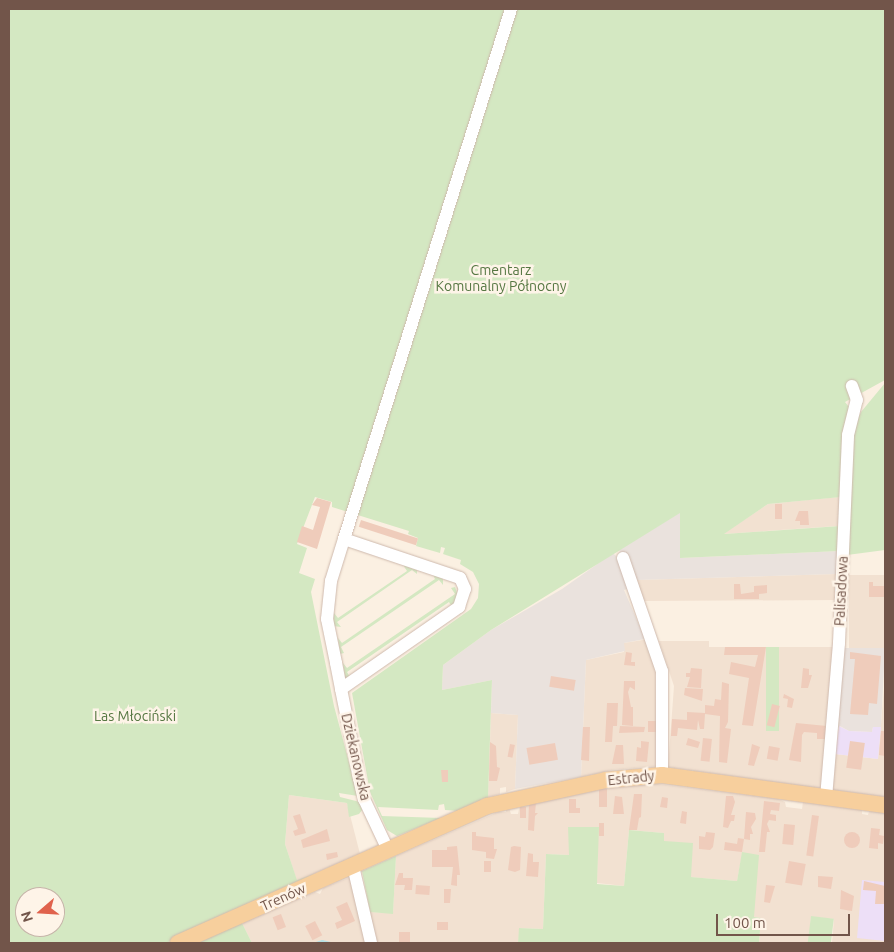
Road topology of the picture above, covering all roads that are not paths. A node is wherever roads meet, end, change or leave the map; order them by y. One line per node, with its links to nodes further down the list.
1 (511, 9): 3 (street, Dziekanowska)
2 (852, 386): 7 (street, Palisadowa)
3 (344, 539): 5 (street, Dziekanowska); 5 (street)
4 (623, 558): 6 (street)
5 (341, 689): 9 (street, Dziekanowska)
6 (662, 775): 7 (main road, Estrady); 9 (main road, Estrady)
7 (826, 798): 8 (main road, Estrady)
8 (885, 806)
9 (388, 850): 10 (main road, Trenów)
10 (353, 866): 11 (main road, Trenów); 12 (street)
11 (178, 943)
12 (370, 943)

